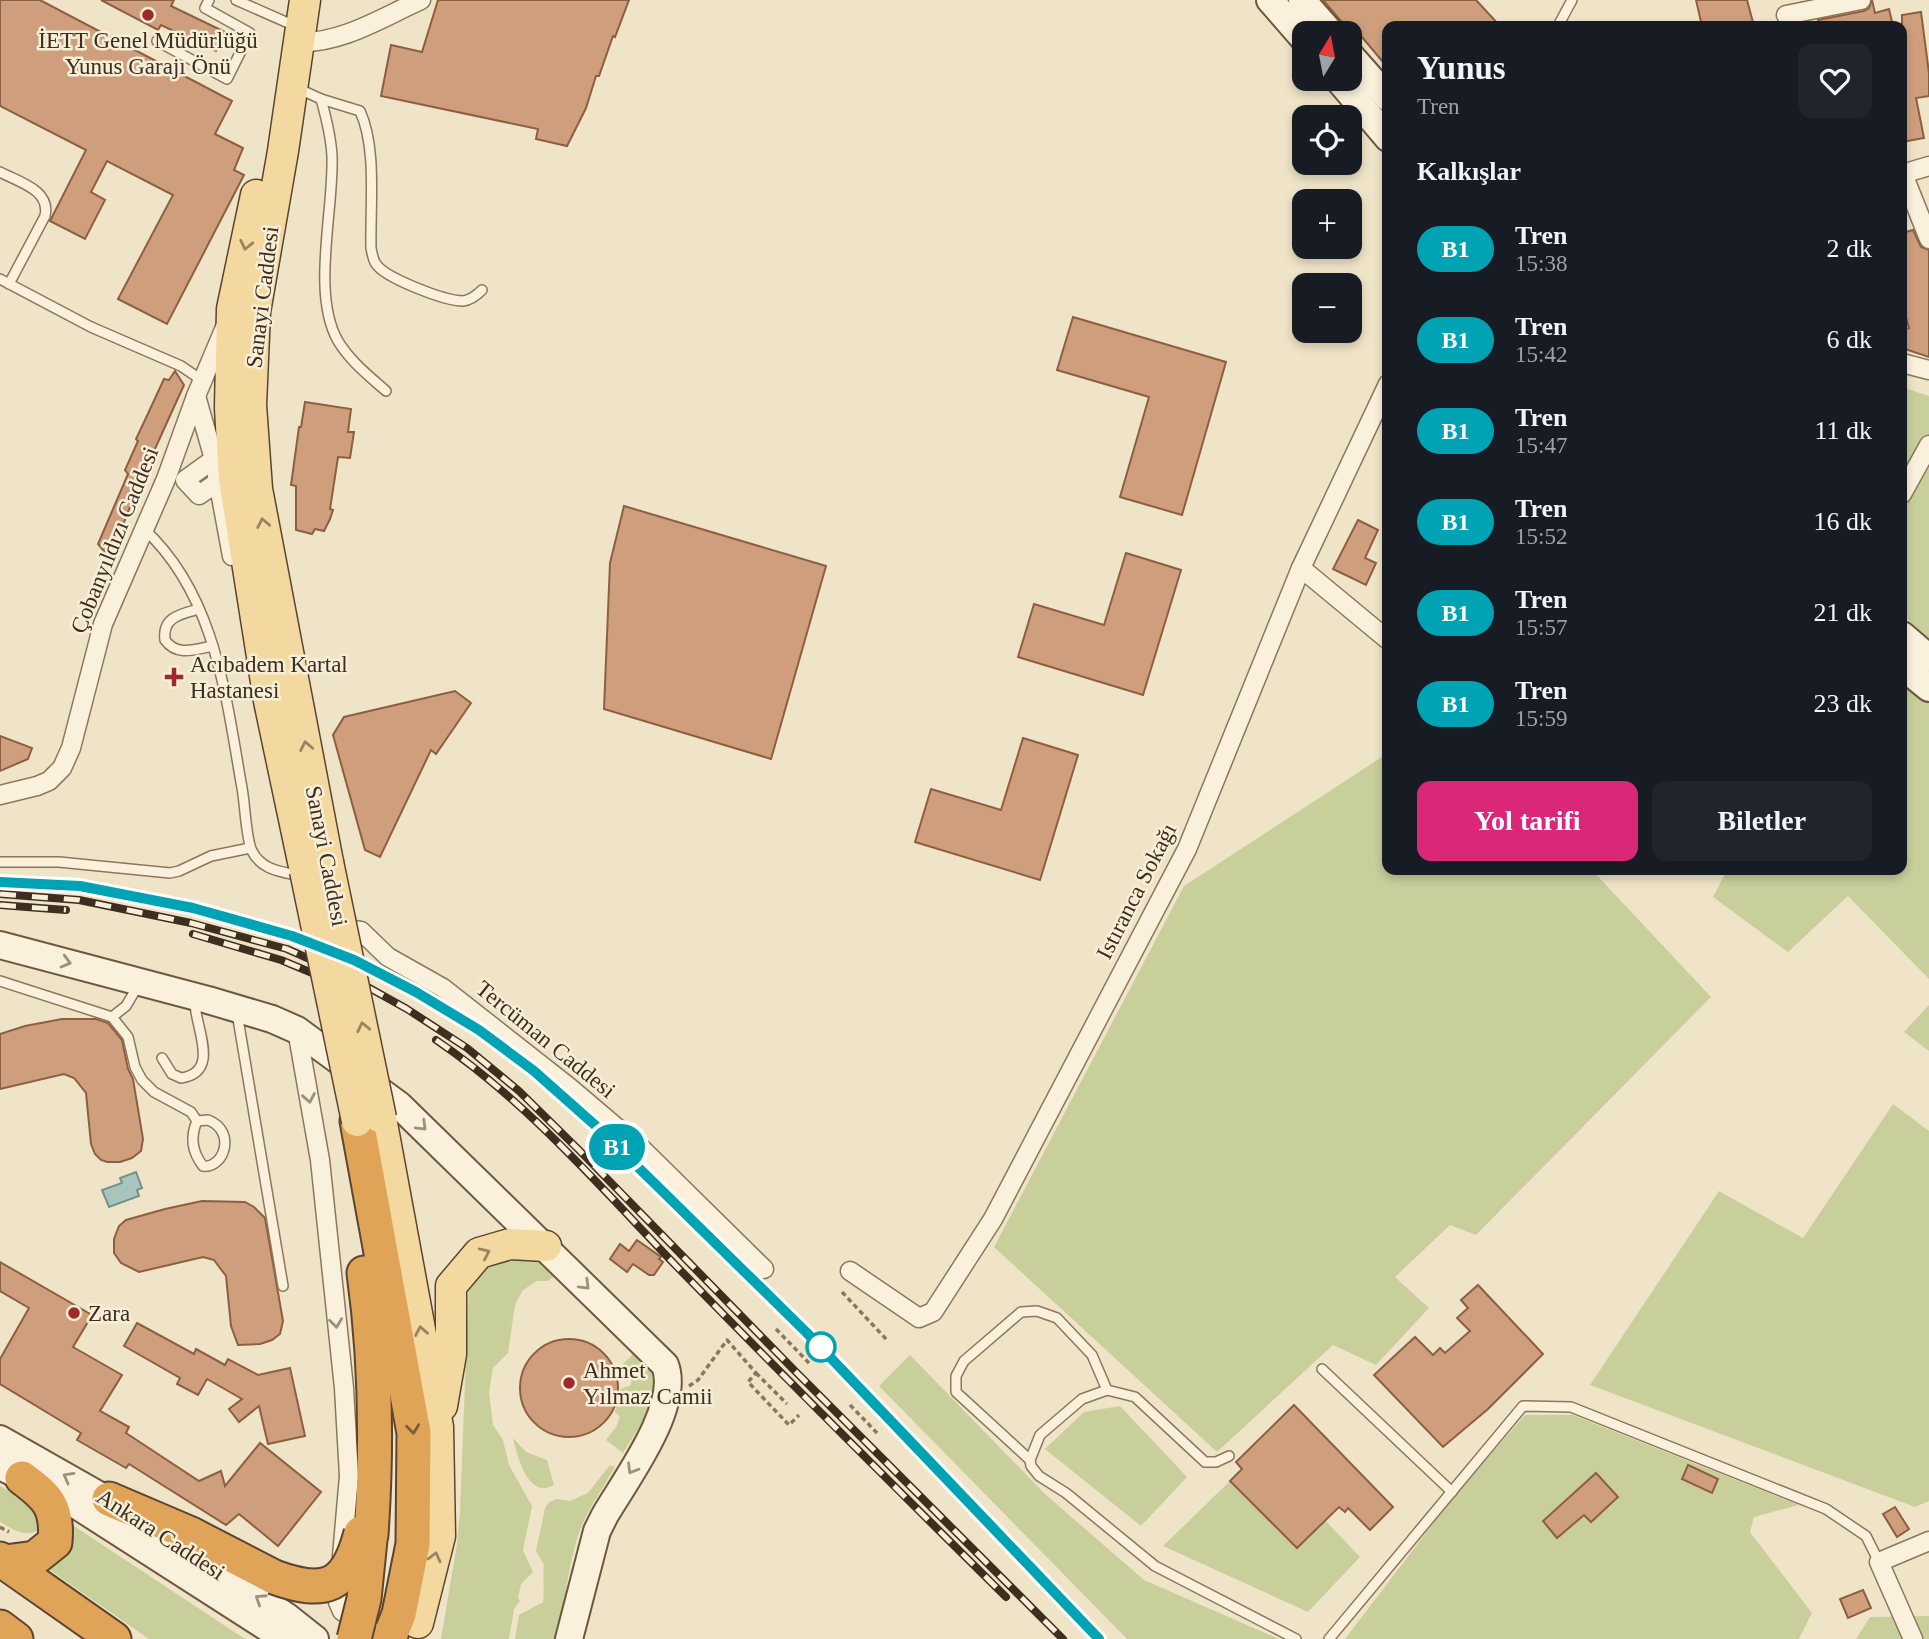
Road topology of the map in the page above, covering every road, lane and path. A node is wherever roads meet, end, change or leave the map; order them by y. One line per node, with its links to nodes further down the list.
1 (209, 0): 13 (lane)
2 (236, 0): 11 (lane)
3 (421, 0): 11 (street)
4 (1270, 0): 12 (main road)
5 (1302, 0): 9 (main road)
6 (1572, 0): 10 (lane)
7 (1861, 0): 8 (street)
8 (1786, 14)
9 (1320, 21)
10 (1561, 21)
11 (301, 23): 15 (main road, Sanayi Caddesi)
12 (1292, 25)
13 (157, 41)
14 (1362, 69): 17 (main road)
15 (292, 86): 18 (lane); 27 (main road, Sanayi Caddesi, one-way to 27); 28 (main road, Sanayi Caddesi)
16 (1348, 91): 19 (main road)
17 (1382, 91)
18 (321, 99): 26 (lane); 32 (lane)
19 (1382, 131)
20 (1929, 166): 22 (street)
21 (0, 172): 25 (lane)
22 (1907, 173)
23 (1907, 184): 24 (street)
24 (1929, 239)
25 (4, 282): 31 (lane)
26 (482, 290)
27 (232, 309): 28 (main road, Sanayi Caddesi); 31 (street, Çobanyıldızı Caddesi)
28 (242, 350): 31 (street); 50 (main road, Sanayi Caddesi)
29 (1907, 364): 30 (street)
30 (1929, 370)
31 (199, 388): 35 (street); 38 (street, Çobanyıldızı Caddesi)
32 (386, 391)
33 (1382, 400): 39 (street, Istıranca Sokağı)
34 (1929, 445): 37 (street)
35 (214, 459): 36 (street); 36 (street)
36 (218, 482): 50 (street)
37 (1907, 485)
38 (144, 529): 40 (lane); 47 (street, Çobanyıldızı Caddesi)
39 (1301, 568): 41 (street); 63 (street, Istıranca Sokağı)
40 (199, 609): 43 (lane); 43 (lane)
41 (1382, 635)
42 (1907, 639): 44 (main road)
43 (214, 646): 48 (lane)
44 (1929, 658)
45 (1907, 670): 46 (main road)
46 (1929, 688)
47 (0, 795)
48 (250, 848): 49 (lane); 50 (lane)
49 (0, 862)
50 (308, 869): 59 (main road, Sanayi Caddesi, bridge); 62 (street, Tercüman Caddesi)
51 (0, 945): 53 (main road, one-way to 53)
52 (0, 981): 56 (lane)
53 (140, 982): 54 (main road); 56 (lane)
54 (196, 996): 55 (main road); 58 (lane)
55 (236, 1008): 57 (main road); 64 (lane)
56 (111, 1017): 60 (lane)
57 (297, 1030): 61 (main road, one-way to 61); 90 (street, one-way to 90)
58 (162, 1058)
59 (369, 1119): 76 (main road, Sanayi Caddesi, one-way to 59); 85 (highway); 90 (highway, one-way to 90)
60 (197, 1121): 60 (lane)
61 (546, 1246): 72 (main road, one-way to 72); 76 (main road, one-way to 61)
62 (764, 1269)
63 (849, 1271)
64 (283, 1286)
65 (842, 1292): 67 (path)
66 (776, 1329): 68 (path)
67 (887, 1340)
68 (809, 1363)
69 (1322, 1369): 82 (lane)
70 (756, 1373): 72 (path); 73 (path); 75 (path)
71 (1107, 1390): 79 (lane); 80 (lane); 80 (lane)
72 (665, 1400): 97 (main road, one-way to 97)
73 (787, 1404)
74 (850, 1405): 77 (path)
75 (799, 1415)
76 (438, 1427): 90 (main road, Sanayi Caddesi, one-way to 76)
77 (879, 1435)
78 (0, 1439): 83 (main road, Ankara Caddesi, one-way to 78)
79 (1229, 1456)
80 (1030, 1460): 98 (lane)
81 (11, 1472): 87 (highway); 94 (main road, Ankara Caddesi)
82 (1452, 1492): 88 (lane); 99 (lane)
83 (108, 1499): 85 (highway, bridge); 95 (main road, Ankara Caddesi, one-way to 83)
84 (0, 1527): 87 (path)
85 (366, 1534): 96 (highway, bridge)
86 (1929, 1541): 88 (street)
87 (3, 1559): 92 (highway); 93 (highway)
88 (1879, 1562): 100 (street)
89 (0, 1627): 91 (highway)
90 (403, 1632)
91 (16, 1639)
92 (76, 1639)
93 (114, 1639)
94 (285, 1639)
95 (315, 1639)
96 (354, 1639)
97 (569, 1639)
98 (1296, 1639)
99 (1329, 1639)
100 (1913, 1639)

